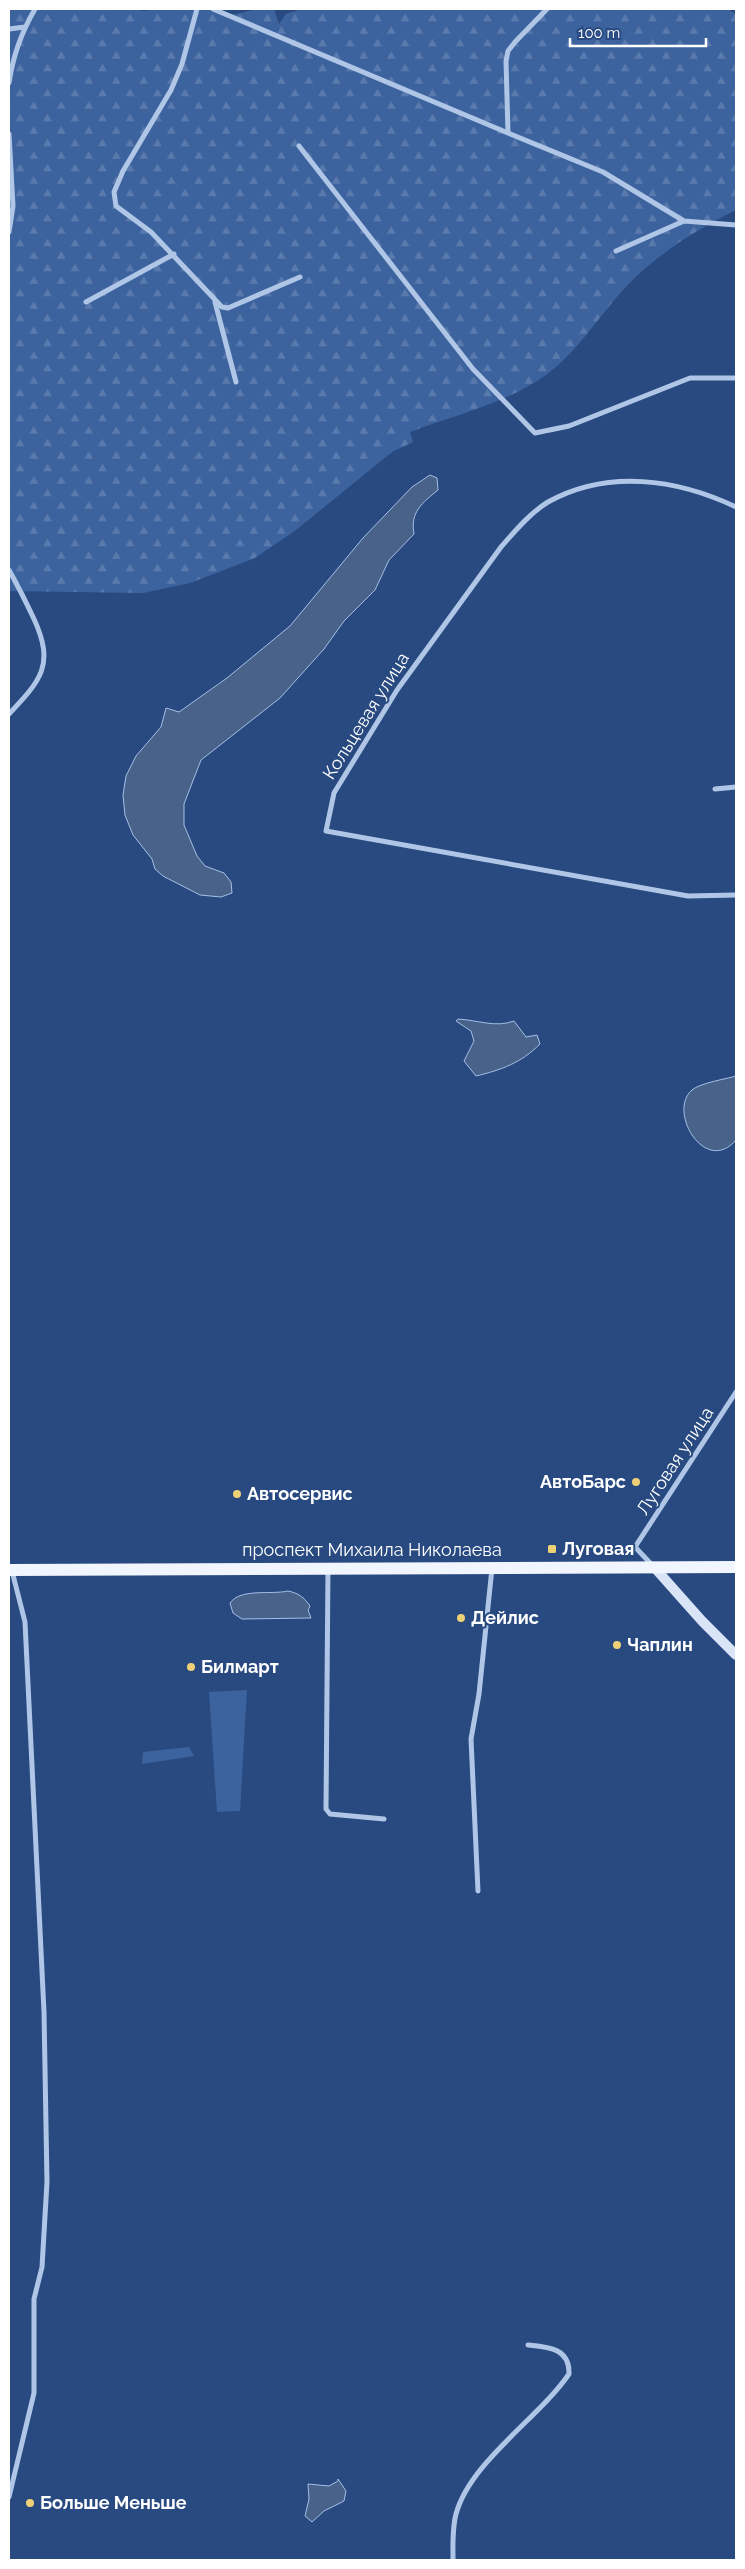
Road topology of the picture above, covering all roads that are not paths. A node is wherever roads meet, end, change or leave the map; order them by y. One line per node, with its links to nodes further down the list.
1 (35, 9): 5 (street)
2 (197, 9): 15 (street)
3 (213, 9): 8 (street)
4 (547, 9): 8 (street)
5 (24, 27): 6 (street); 7 (street)
6 (9, 29)
7 (9, 83)
8 (508, 133): 11 (street)
9 (9, 134): 13 (street)
10 (299, 146): 19 (street)
11 (684, 222): 12 (street); 14 (street)
12 (736, 225)
13 (9, 229)
14 (616, 252)
15 (174, 254): 17 (street); 18 (street)
16 (300, 277): 18 (street)
17 (86, 302)
18 (215, 302): 20 (street)
19 (736, 378)
20 (236, 382)
21 (736, 507): 26 (street, Кольцевая улица)
22 (9, 570): 23 (street)
23 (9, 714)
24 (736, 787): 25 (street)
25 (716, 789)
26 (736, 895)
27 (736, 1392): 29 (street, Луговая улица)
28 (492, 1567): 29 (main road, проспект Михаила Николаева); 31 (main road, проспект Михаила Николаева); 35 (street)
29 (654, 1567): 30 (main road, проспект Михаила Николаева); 33 (main road)
30 (736, 1567)
31 (328, 1568): 32 (main road, проспект Михаила Николаева); 34 (street)
32 (10, 1570): 37 (street)
33 (736, 1655)
34 (384, 1819)
35 (478, 1891)
36 (528, 2345): 38 (street)
37 (9, 2497)
38 (453, 2560)

